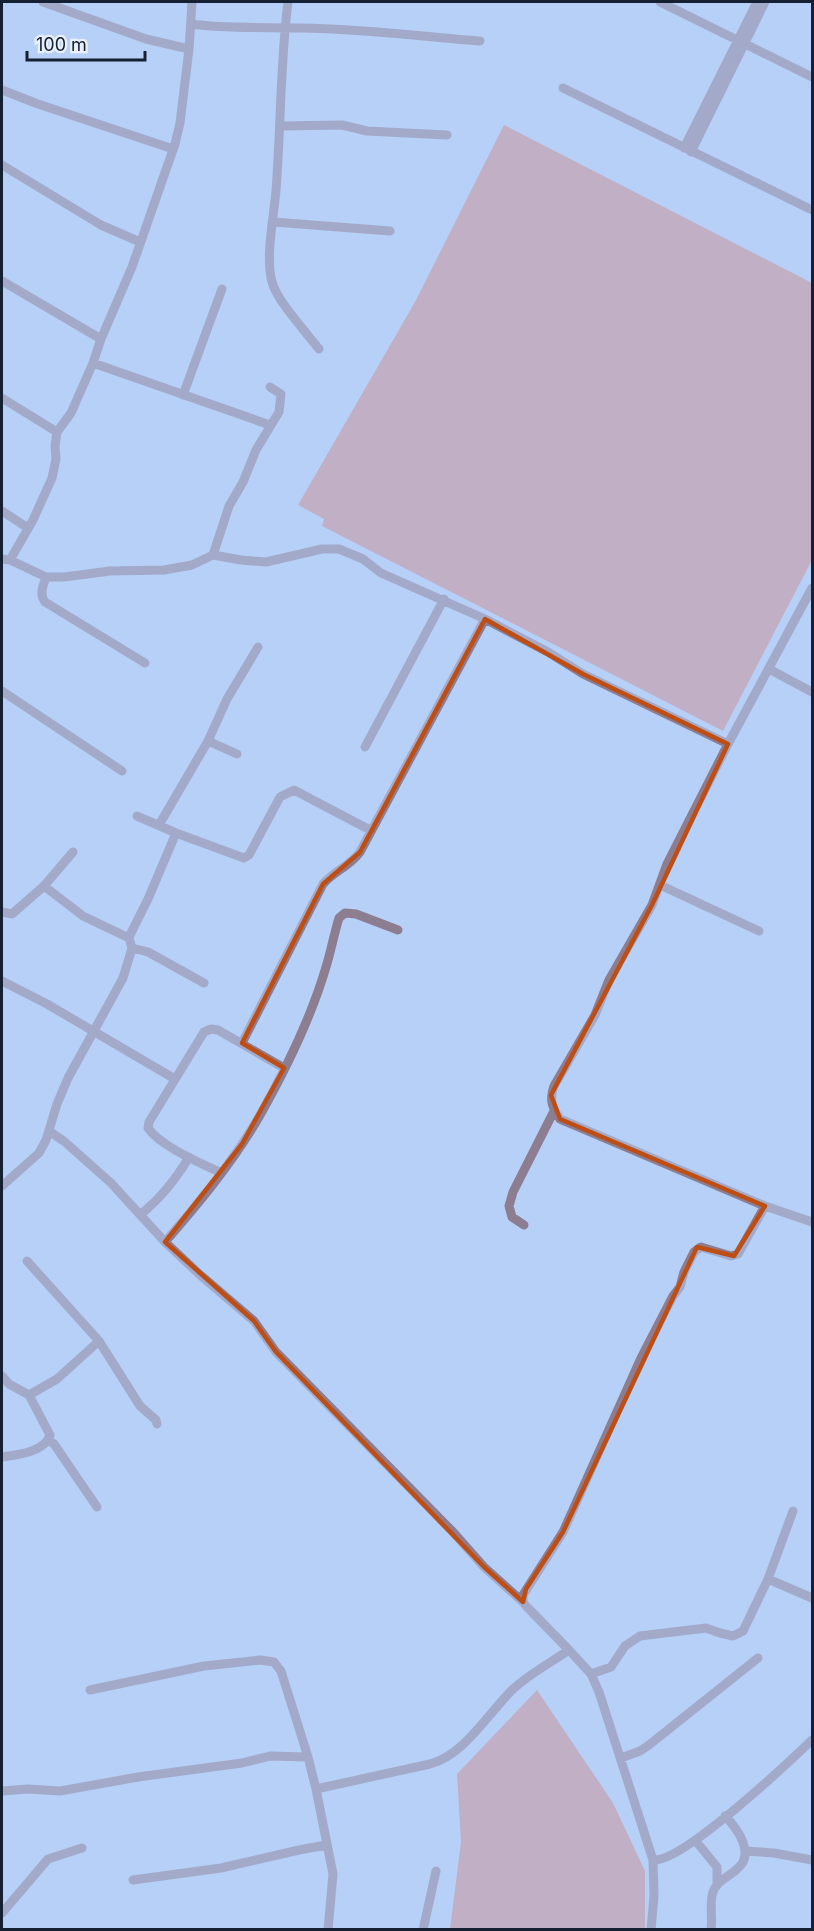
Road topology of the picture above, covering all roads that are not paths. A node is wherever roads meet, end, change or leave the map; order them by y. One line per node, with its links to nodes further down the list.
1 (43, 2): 11 (street)
2 (192, 2): 7 (street)
3 (288, 2): 8 (street)
4 (660, 2): 10 (street)
5 (758, 2): 10 (street)
6 (765, 2): 10 (street)
7 (191, 24): 8 (street); 11 (street)
8 (285, 28): 9 (street); 15 (street)
9 (480, 40)
10 (741, 42): 12 (street); 18 (street)
11 (189, 49): 17 (street)
12 (813, 78)
13 (563, 88): 18 (street)
14 (2, 90): 17 (street)
15 (281, 126): 16 (street); 21 (street)
16 (447, 135)
17 (173, 150): 23 (street)
18 (688, 150): 20 (street)
19 (2, 165): 23 (street)
20 (813, 210)
21 (274, 222): 22 (street); 27 (street)
22 (390, 231)
23 (140, 242): 26 (street)
24 (2, 281): 26 (street)
25 (222, 289): 30 (street)
26 (101, 339): 28 (street)
27 (319, 349)
28 (93, 363): 30 (street); 33 (street)
29 (270, 387): 32 (street)
30 (183, 395): 32 (street)
31 (2, 398): 33 (street)
32 (270, 425): 36 (street)
33 (57, 432): 35 (street)
34 (2, 510): 35 (street)
35 (28, 528): 37 (street)
36 (213, 555): 38 (street); 40 (street)
37 (6, 560): 38 (street)
38 (46, 577): 43 (street)
39 (813, 588): 44 (street)
40 (444, 599): 41 (street); 49 (street)
41 (485, 618): 48 (street); 54 (street)
42 (258, 647): 47 (street)
43 (146, 663)
44 (769, 669): 46 (street); 48 (street)
45 (2, 691): 51 (street)
46 (813, 692)
47 (208, 741): 50 (street); 53 (street)
48 (728, 744): 57 (street)
49 (365, 747)
50 (237, 754)
51 (122, 771)
52 (137, 816): 53 (street)
53 (159, 825): 55 (street)
54 (370, 830): 55 (street); 66 (street)
55 (176, 833): 62 (street)
56 (72, 852): 58 (street)
57 (660, 885): 61 (street); 69 (street)
58 (44, 886): 59 (street); 62 (street)
59 (2, 912)
60 (398, 930): 67 (street)
61 (759, 931)
62 (131, 943): 64 (street); 65 (street)
63 (2, 981): 65 (street)
64 (204, 983)
65 (93, 1031): 68 (street); 70 (street)
66 (242, 1043): 67 (street); 68 (street)
67 (284, 1068): 72 (street)
68 (175, 1079): 71 (street)
69 (554, 1111): 74 (street); 77 (street)
70 (49, 1131): 73 (street); 75 (street)
71 (189, 1157): 72 (street); 75 (street)
72 (221, 1173): 78 (street)
73 (2, 1186)
74 (765, 1206): 76 (street); 90 (street)
75 (141, 1214): 78 (street)
76 (813, 1222)
77 (524, 1225)
78 (165, 1242): 90 (street)
79 (27, 1261): 80 (street)
80 (99, 1341): 82 (street); 83 (street)
81 (2, 1376): 82 (street)
82 (29, 1395): 84 (street)
83 (157, 1424)
84 (48, 1440): 85 (street); 86 (street)
85 (2, 1457)
86 (97, 1507)
87 (793, 1511): 88 (street)
88 (768, 1580): 89 (street); 93 (street)
89 (813, 1598)
90 (524, 1602): 91 (street)
91 (569, 1650): 93 (street); 98 (street)
92 (758, 1658): 97 (street)
93 (591, 1674): 97 (street)
94 (90, 1690): 96 (street)
95 (813, 1740): 100 (street)
96 (308, 1757): 98 (street); 99 (street)
97 (621, 1758): 105 (street)
98 (316, 1789): 102 (street)
99 (2, 1791)
100 (725, 1816): 101 (street); 104 (street)
101 (695, 1840): 105 (street); 109 (street)
102 (326, 1845): 108 (street); 111 (street)
103 (82, 1848): 110 (street)
104 (745, 1851): 106 (street); 109 (street)
105 (653, 1860): 113 (street)
106 (813, 1860)
107 (436, 1871): 112 (street)
108 (133, 1880)
109 (717, 1885): 114 (street)
110 (2, 1912)
111 (328, 1929)
112 (423, 1929)
113 (651, 1929)
114 (711, 1929)

